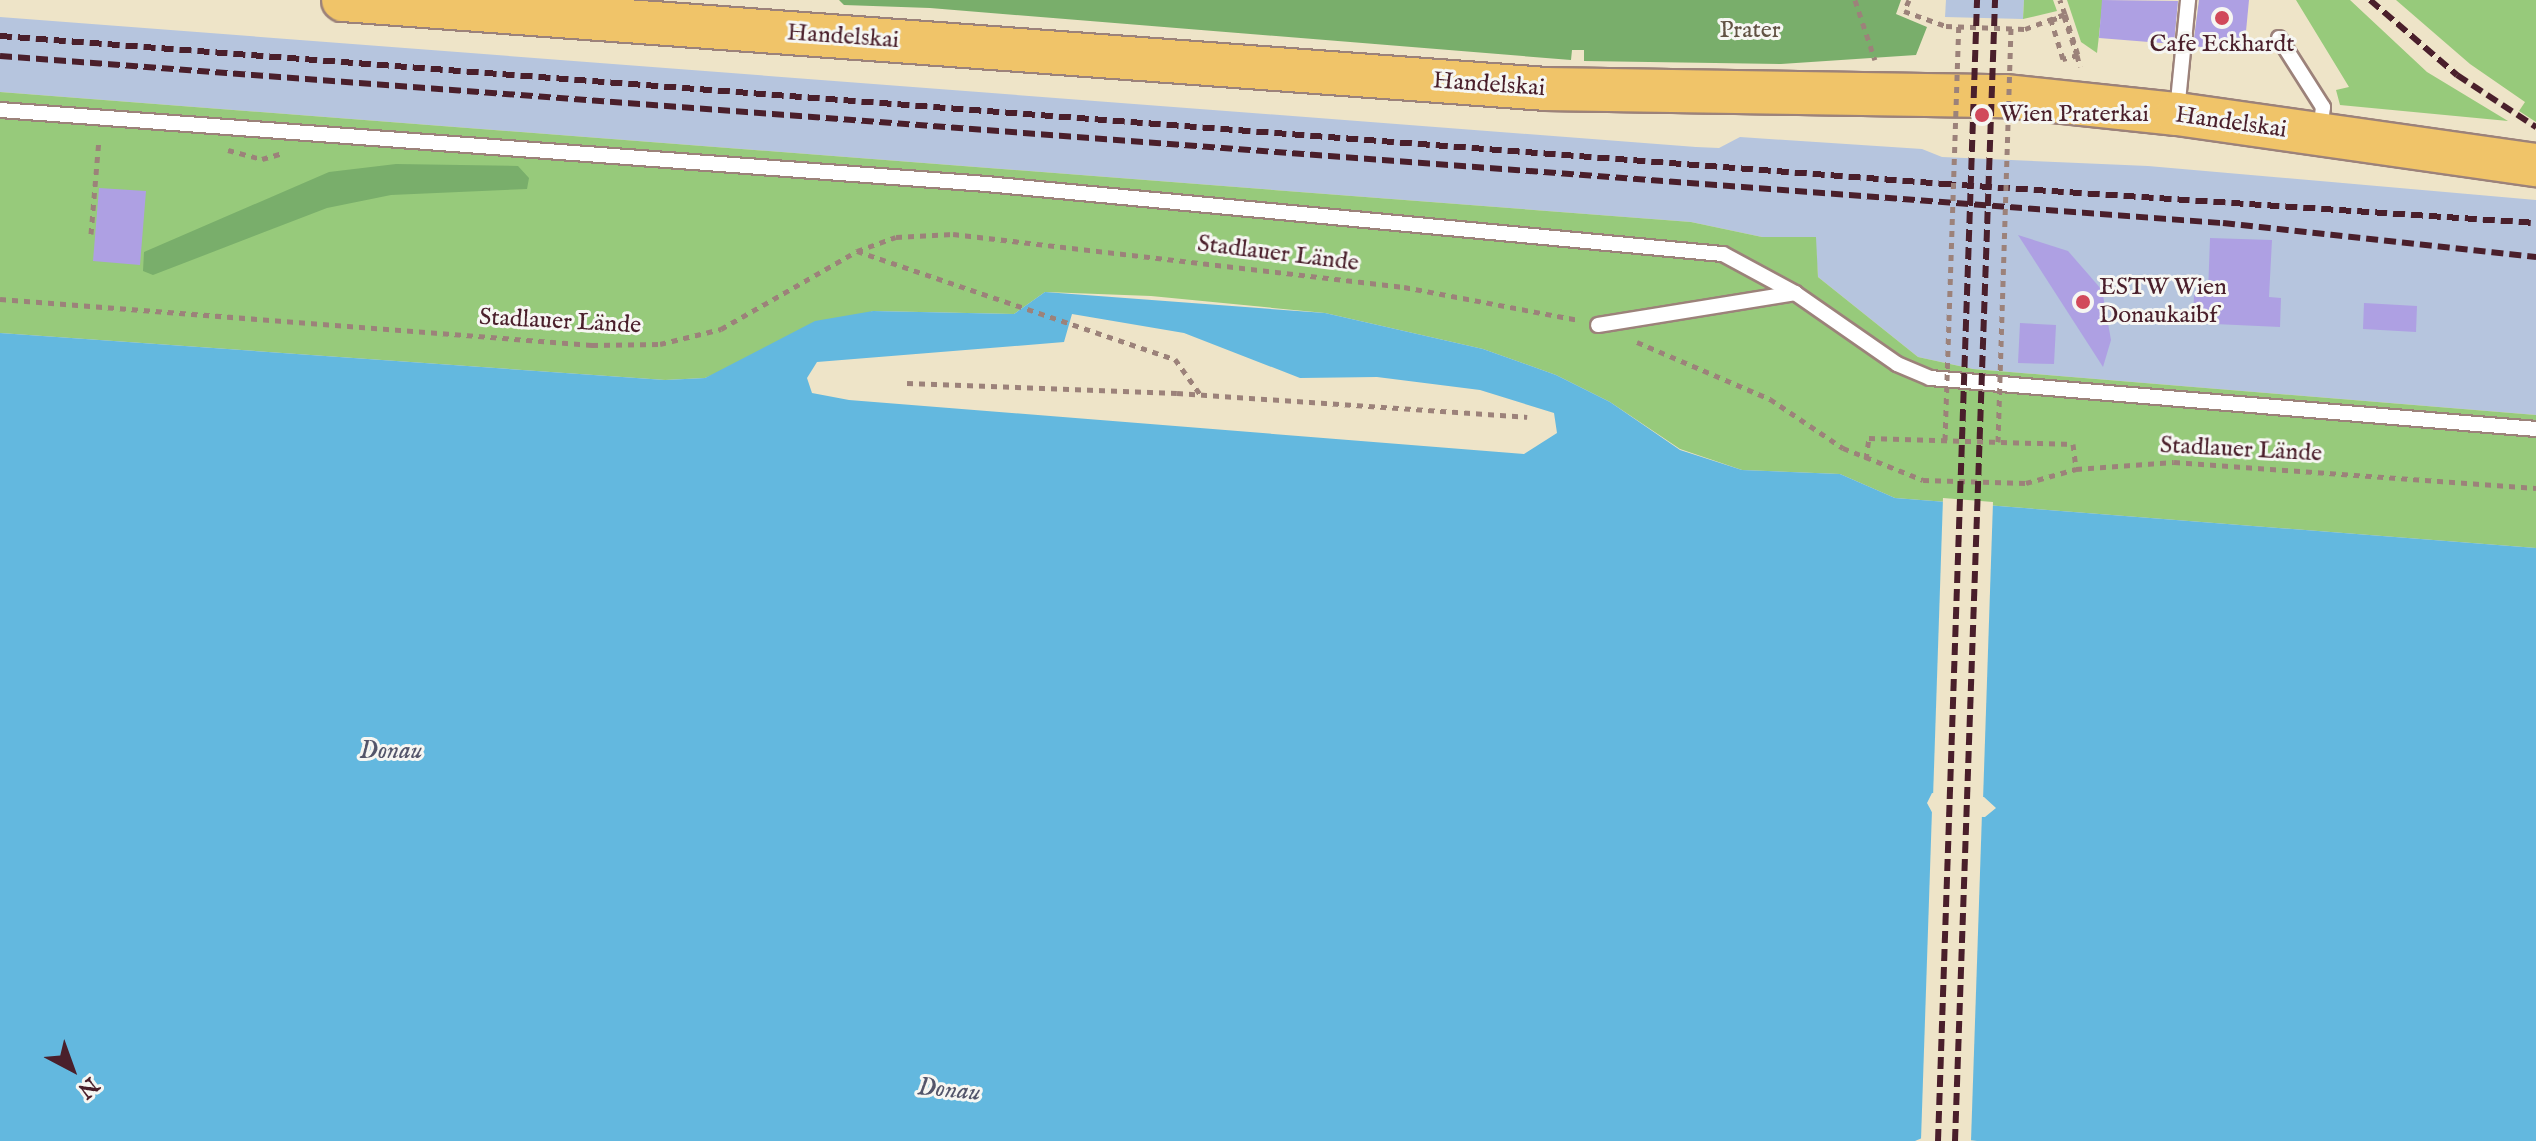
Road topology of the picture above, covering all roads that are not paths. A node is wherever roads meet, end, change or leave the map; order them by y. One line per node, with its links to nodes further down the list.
1 (343, 0): 5 (main road, Handelskai)
2 (2188, 0): 5 (lane)
3 (2279, 38): 6 (lane)
4 (0, 110): 8 (lane)
5 (2177, 114): 6 (main road, Handelskai)
6 (2320, 136): 7 (main road, Handelskai)
7 (2536, 165)
8 (1795, 293): 9 (lane); 10 (lane)
9 (1598, 325)
10 (2536, 429)

